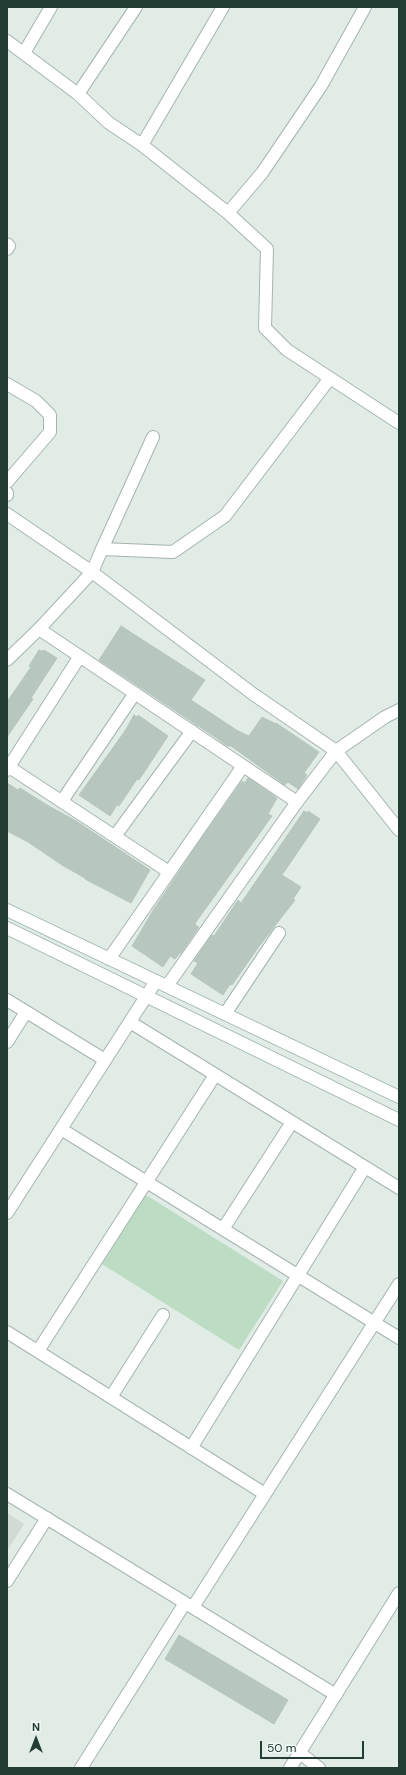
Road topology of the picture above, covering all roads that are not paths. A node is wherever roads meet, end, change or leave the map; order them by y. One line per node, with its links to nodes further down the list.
1 (52, 7): 6 (street)
2 (136, 7): 7 (street)
3 (223, 7): 8 (street)
4 (365, 7): 9 (street)
5 (7, 41): 6 (street)
6 (24, 53): 7 (street)
7 (78, 94): 8 (street)
8 (142, 145): 9 (street)
9 (228, 213): 12 (street)
10 (7, 244): 11 (street)
11 (7, 249)
12 (330, 378): 14 (street); 18 (street)
13 (7, 384): 16 (street)
14 (399, 423)
15 (153, 437): 18 (street)
16 (7, 482)
17 (7, 514): 19 (street)
18 (102, 549): 19 (street)
19 (92, 572): 20 (street); 26 (street)
20 (39, 629): 21 (street); 22 (street)
21 (80, 656): 23 (street); 28 (street)
22 (7, 660)
23 (135, 693): 25 (street); 29 (street)
24 (399, 710): 26 (street)
25 (192, 731): 27 (street); 32 (street)
26 (336, 751): 30 (street); 31 (street)
27 (243, 766): 30 (street); 33 (street)
28 (8, 768): 29 (street)
29 (62, 802): 32 (street)
30 (297, 802): 38 (street)
31 (399, 830)
32 (115, 836): 33 (street)
33 (169, 872): 37 (street)
34 (7, 910): 37 (street)
35 (7, 928): 39 (street)
36 (279, 933): 42 (street)
37 (109, 959): 38 (street)
38 (161, 984): 39 (street); 42 (street)
39 (146, 996): 43 (street); 48 (street)
40 (7, 1000): 41 (street)
41 (26, 1012): 44 (street); 45 (street)
42 (225, 1014): 47 (street)
43 (130, 1022): 45 (street); 46 (street)
44 (7, 1042)
45 (105, 1060): 50 (street)
46 (215, 1075): 49 (street); 52 (street)
47 (399, 1097)
48 (399, 1120)
49 (292, 1122): 51 (street); 55 (street)
50 (61, 1129): 52 (street); 54 (street)
51 (365, 1167): 53 (street); 56 (street)
52 (147, 1182): 55 (street); 62 (street)
53 (399, 1188)
54 (7, 1213)
55 (222, 1229): 56 (street)
56 (298, 1276): 59 (street); 64 (street)
57 (399, 1284): 59 (street)
58 (164, 1315): 63 (street)
59 (374, 1323): 61 (street); 66 (street)
60 (7, 1332): 62 (street)
61 (399, 1338)
62 (38, 1352): 63 (street)
63 (111, 1397): 64 (street)
64 (191, 1448): 66 (street)
65 (7, 1494): 67 (street)
66 (265, 1494): 70 (street)
67 (47, 1518): 68 (street); 70 (street)
68 (7, 1582)
69 (399, 1593): 71 (street)
70 (189, 1605): 71 (street); 73 (street)
71 (336, 1695): 72 (street)
72 (300, 1753): 74 (street); 75 (street)
73 (81, 1768)
74 (290, 1768)
75 (319, 1768)

